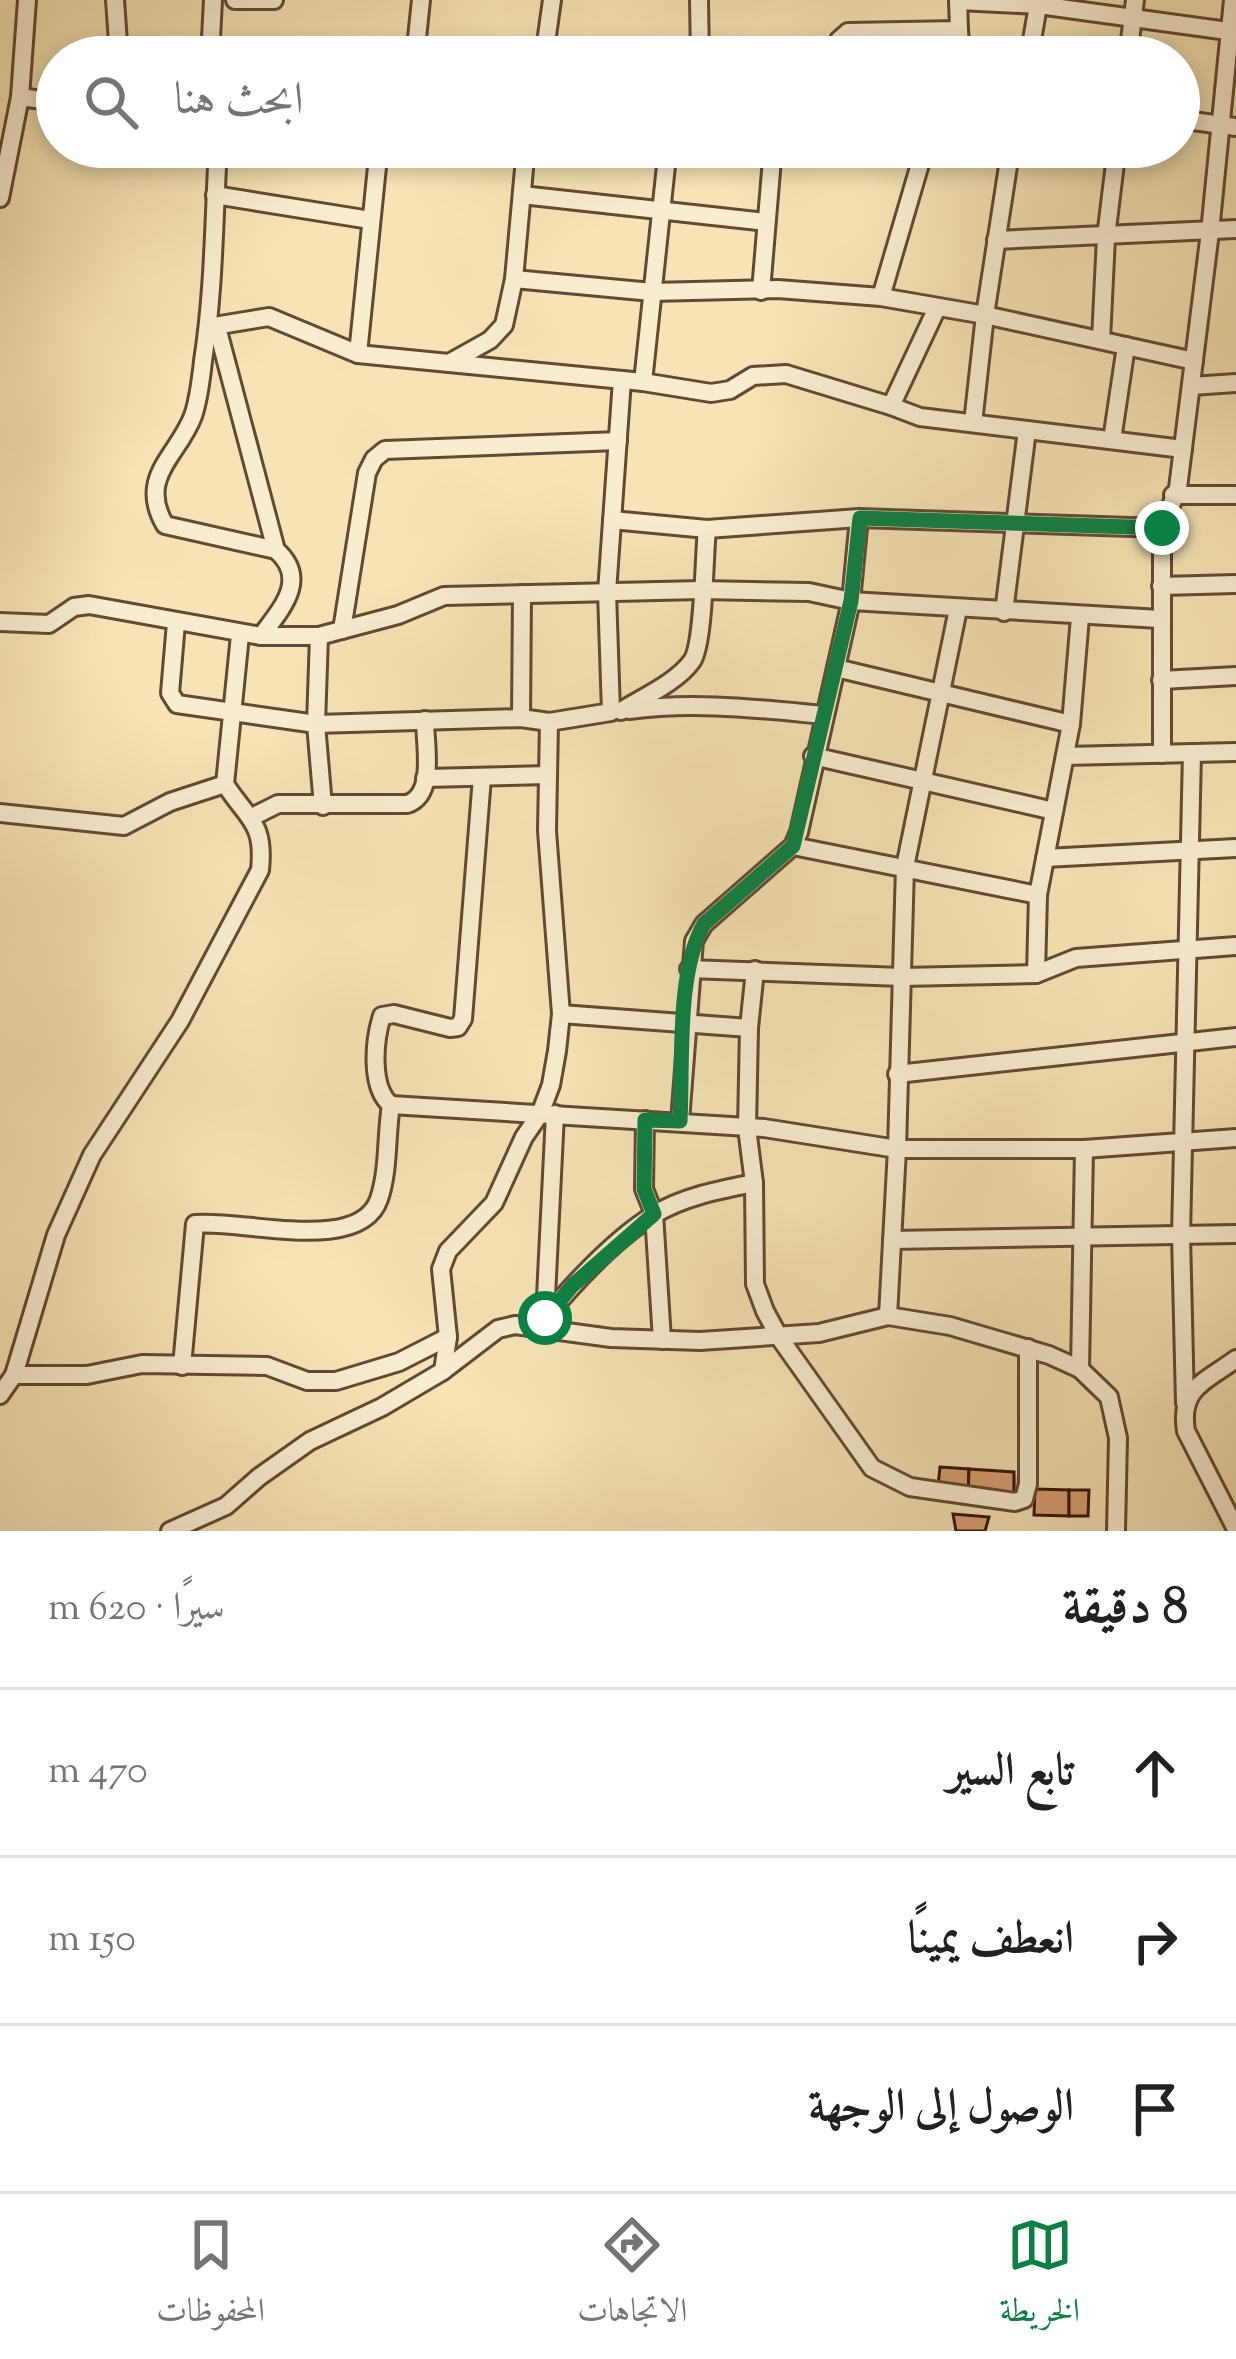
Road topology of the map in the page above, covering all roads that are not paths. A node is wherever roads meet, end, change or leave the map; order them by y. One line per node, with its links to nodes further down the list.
1 (27, 0): 23 (street)
2 (115, 0): 15 (street)
3 (213, 0): 16 (street)
4 (236, 0): 5 (street)
5 (274, 0)
6 (421, 0): 17 (street)
7 (552, 0): 18 (street)
8 (700, 0): 19 (street)
9 (958, 0): 11 (street); 13 (street)
10 (1233, 0): 14 (street)
11 (1039, 3): 12 (street); 22 (street)
12 (1134, 9): 14 (street)
13 (959, 30): 20 (street); 21 (street)
14 (1232, 32): 25 (street)
15 (117, 36)
16 (211, 36)
17 (417, 36)
18 (547, 36)
19 (700, 36)
20 (844, 36)
21 (959, 36)
22 (1033, 36)
23 (20, 97): 24 (street); 36 (street)
24 (36, 99)
25 (1228, 126): 41 (street)
26 (217, 168): 34 (street)
27 (376, 168): 38 (street)
28 (523, 168): 35 (street)
29 (666, 168): 37 (street)
30 (770, 168): 39 (street)
31 (919, 168): 47 (street)
32 (1008, 168): 43 (street)
33 (1114, 168): 42 (street)
34 (215, 194): 38 (street); 50 (street)
35 (522, 195): 37 (street); 44 (street)
36 (0, 198)
37 (661, 211): 39 (street); 46 (street)
38 (370, 220): 53 (street)
39 (766, 222): 45 (street)
40 (1236, 230): 41 (street)
41 (1210, 232): 42 (street); 54 (street)
42 (1106, 237): 43 (street); 51 (street)
43 (996, 239): 49 (street)
44 (514, 279): 46 (street); 55 (street)
45 (761, 290): 46 (street); 47 (street)
46 (652, 292): 57 (street)
47 (881, 297): 48 (street)
48 (937, 308): 49 (street); 60 (street)
49 (985, 315): 51 (street); 61 (street)
50 (213, 327): 53 (street); 73 (street); 73 (street)
51 (1101, 340): 52 (street)
52 (1126, 346): 54 (street); 63 (street)
53 (358, 354): 55 (street)
54 (1194, 361): 59 (street)
55 (448, 363): 56 (street)
56 (622, 380): 57 (street); 64 (street)
57 (643, 382): 60 (street)
58 (1236, 383): 59 (street)
59 (1191, 386): 65 (street)
60 (891, 406): 61 (street)
61 (973, 424): 62 (street)
62 (1027, 430): 63 (street); 70 (street)
63 (1112, 440): 65 (street)
64 (618, 441): 69 (street); 86 (street)
65 (1183, 449): 66 (street)
66 (1174, 495): 67 (street); 71 (street)
67 (1236, 495)
68 (860, 518): 70 (street); 72 (street); 79 (street)
69 (612, 520): 72 (street); 77 (street)
70 (1012, 524): 71 (street); 81 (street)
71 (1162, 528): 75 (street)
72 (707, 529): 76 (street)
73 (277, 550): 88 (street)
74 (1236, 584): 75 (street)
75 (1161, 586): 83 (street)
76 (701, 590): 77 (street); 79 (street); 94 (street)
77 (607, 592): 78 (street); 94 (street)
78 (522, 594): 86 (street); 97 (street)
79 (851, 601): 80 (street); 90 (street)
80 (958, 609): 81 (street); 93 (street)
81 (1004, 612): 82 (street)
82 (1080, 617): 83 (street); 101 (street)
83 (1160, 619): 92 (street)
84 (0, 622): 85 (street)
85 (176, 623): 87 (street); 95 (street)
86 (342, 630): 89 (street)
87 (240, 634): 88 (street); 95 (street)
88 (261, 636): 89 (street)
89 (319, 636): 100 (street)
90 (836, 668): 93 (street); 96 (street)
91 (1236, 676): 92 (street)
92 (1161, 680): 104 (street)
93 (940, 694): 101 (street); 110 (street)
94 (616, 711): 96 (street); 99 (street)
95 (230, 715): 100 (street); 111 (street)
96 (825, 715): 105 (street)
97 (521, 718): 98 (street); 99 (street)
98 (425, 720): 100 (street); 109 (street)
99 (549, 722): 107 (street)
100 (316, 724): 112 (street)
101 (1071, 724): 106 (street)
102 (1236, 752): 103 (street)
103 (1192, 753): 104 (street); 118 (street)
104 (1162, 754): 106 (street)
105 (813, 756): 110 (street); 116 (street)
106 (1065, 756): 113 (street)
107 (548, 775): 108 (street); 128 (street)
108 (482, 777): 109 (street); 134 (street)
109 (424, 778): 112 (street)
110 (920, 783): 113 (street); 120 (street)
111 (225, 784): 114 (street); 115 (street)
112 (323, 806): 115 (street)
113 (1054, 811): 119 (street)
114 (0, 813)
115 (252, 818): 159 (street)
116 (793, 846): 120 (street); 124 (street)
117 (1236, 848): 118 (street)
118 (1190, 853): 119 (street); 123 (street)
119 (1045, 858): 121 (street)
120 (905, 867): 121 (street); 127 (street)
121 (1038, 895): 126 (street)
122 (1236, 946): 123 (street)
123 (1187, 950): 126 (street); 132 (street)
124 (689, 969): 125 (street); 129 (street)
125 (755, 970): 127 (street); 130 (street)
126 (1036, 974): 127 (street)
127 (902, 976): 133 (street)
128 (561, 1014): 129 (street); 135 (street)
129 (685, 1022): 130 (street); 137 (street)
130 (749, 1028): 138 (street)
131 (1236, 1037): 132 (street)
132 (1184, 1042): 133 (street); 140 (street)
133 (897, 1074): 141 (street)
134 (391, 1105): 135 (street); 156 (street)
135 (548, 1114): 136 (street); 150 (street); 151 (street)
136 (645, 1120): 137 (street); 144 (street)
137 (680, 1121): 138 (street)
138 (747, 1128): 141 (street); 143 (street)
139 (1236, 1138): 140 (street)
140 (1183, 1143): 142 (street); 146 (street)
141 (898, 1149): 142 (street); 148 (street)
142 (1084, 1149): 147 (street)
143 (754, 1183): 144 (street); 152 (street)
144 (654, 1214): 150 (street); 153 (street)
145 (1236, 1234): 146 (street)
146 (1180, 1235): 147 (street); 161 (street)
147 (1085, 1237): 148 (street); 157 (street)
148 (892, 1240): 149 (street)
149 (888, 1316): 152 (street); 154 (street)
150 (545, 1323): 153 (street); 158 (street)
151 (448, 1337): 156 (street); 158 (street)
152 (778, 1337): 153 (street); 154 (street)
153 (662, 1340)
154 (1028, 1348): 157 (street)
155 (1236, 1359): 161 (street)
156 (182, 1366): 159 (street)
157 (1080, 1370): 164 (street)
158 (442, 1371): 163 (street)
159 (14, 1375): 160 (street)
160 (0, 1395)
161 (1185, 1403): 162 (street)
162 (1236, 1529)
163 (170, 1531)
164 (1116, 1531)

